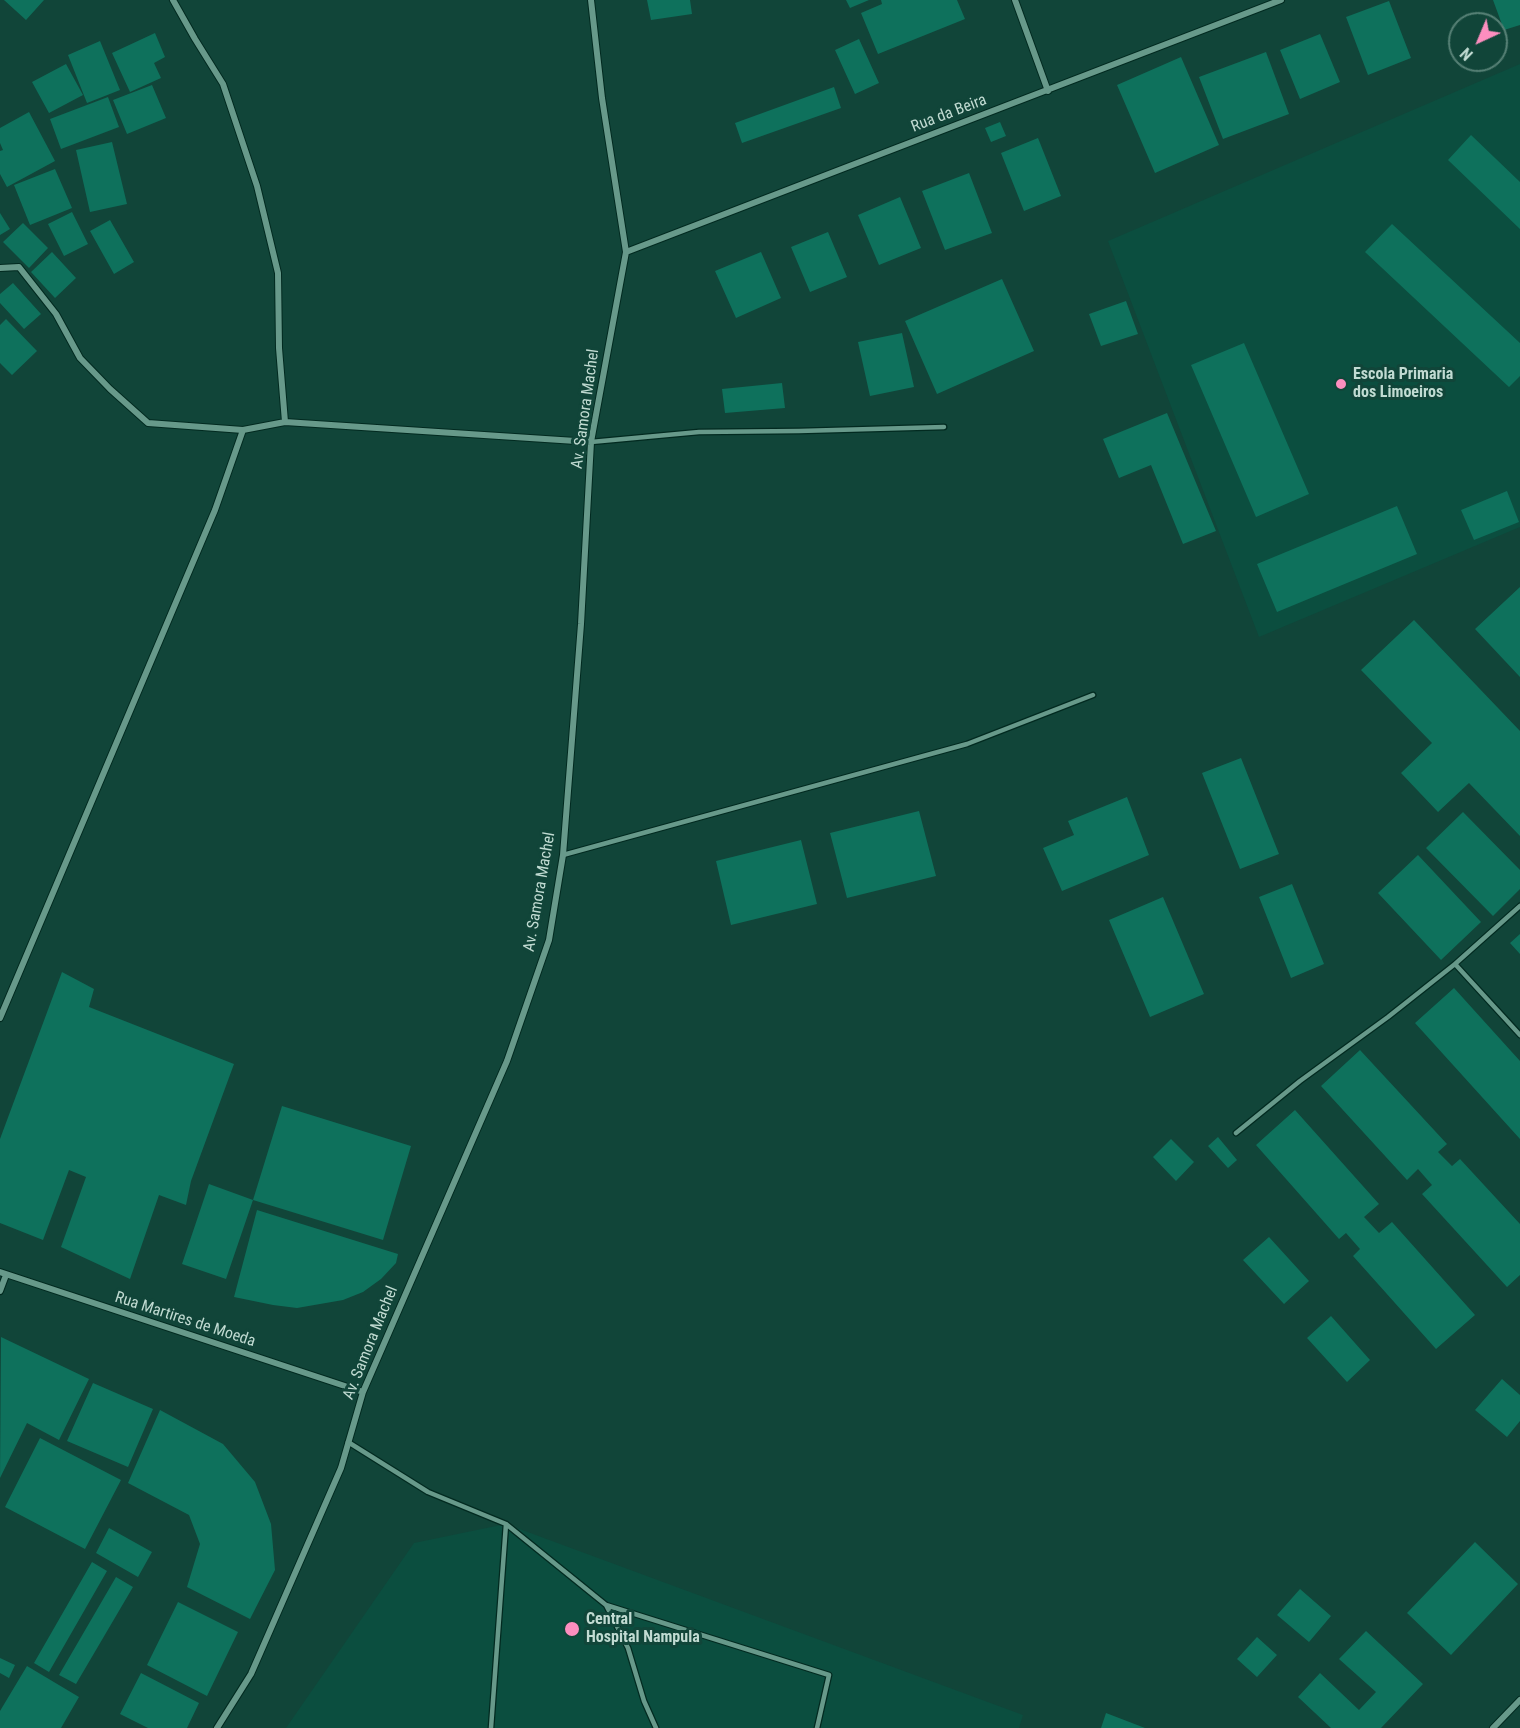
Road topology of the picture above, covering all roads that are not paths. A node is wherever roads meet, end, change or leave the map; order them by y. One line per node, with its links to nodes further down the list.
1 (173, 0): 8 (street)
2 (591, 0): 6 (street, Av. Samora Machel)
3 (1015, 0): 5 (street)
4 (1281, 0): 5 (street, Rua da Beira)
5 (1048, 91): 6 (street, Rua da Beira)
6 (626, 252): 11 (street, Av. Samora Machel)
7 (0, 268): 10 (street)
8 (285, 422): 10 (street); 11 (street)
9 (944, 427): 11 (lane)
10 (243, 430): 16 (street)
11 (591, 442): 13 (street, Av. Samora Machel)
12 (1093, 695): 13 (lane)
13 (563, 855): 21 (street, Av. Samora Machel)
14 (1520, 906): 15 (lane)
15 (1455, 964): 17 (lane); 18 (lane)
16 (0, 1018)
17 (1520, 1035)
18 (1236, 1133)
19 (3, 1274): 20 (street); 21 (street, Rua Martires de Moeda)
20 (0, 1290)
21 (363, 1392): 22 (street, Av. Samora Machel)
22 (348, 1442): 23 (lane); 26 (street, Av. Samora Machel)
23 (506, 1524): 24 (lane); 27 (lane)
24 (606, 1605): 28 (lane); 29 (lane)
25 (1520, 1700): 30 (street)
26 (217, 1728)
27 (491, 1728)
28 (656, 1728)
29 (817, 1728)
30 (1493, 1728)

